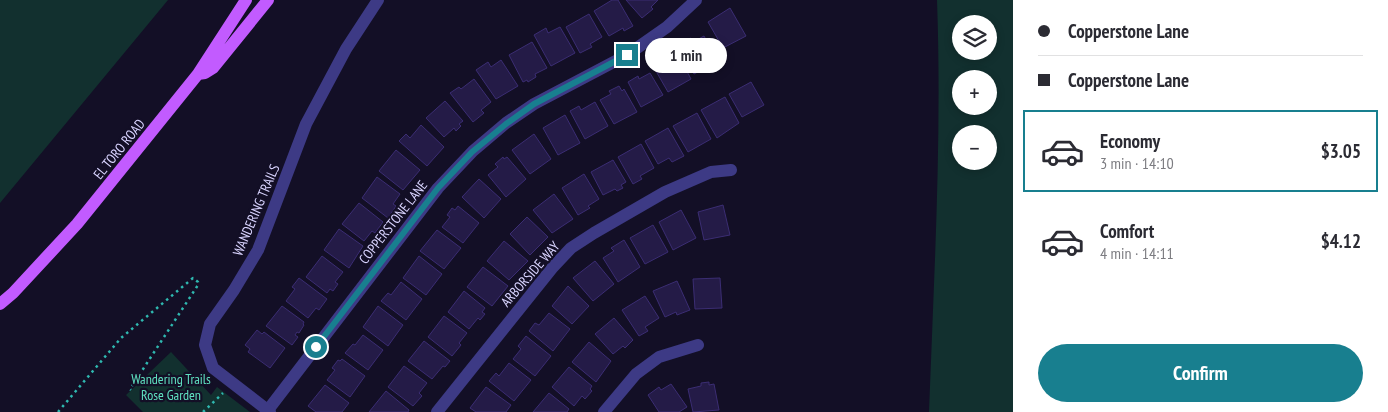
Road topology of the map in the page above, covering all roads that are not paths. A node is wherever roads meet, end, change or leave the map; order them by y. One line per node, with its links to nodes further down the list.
1 (246, 0): 5 (main road, EL TORO ROAD)
2 (268, 0): 5 (main road)
3 (378, 0): 9 (street, WANDERING TRAILS)
4 (696, 0): 9 (street, COPPERSTONE LANE)
5 (198, 74): 7 (main road, EL TORO ROAD)
6 (731, 170): 10 (street, ARBORSIDE WAY)
7 (0, 304)
8 (698, 345): 11 (street)
9 (269, 411)
10 (437, 412)
11 (604, 412)

